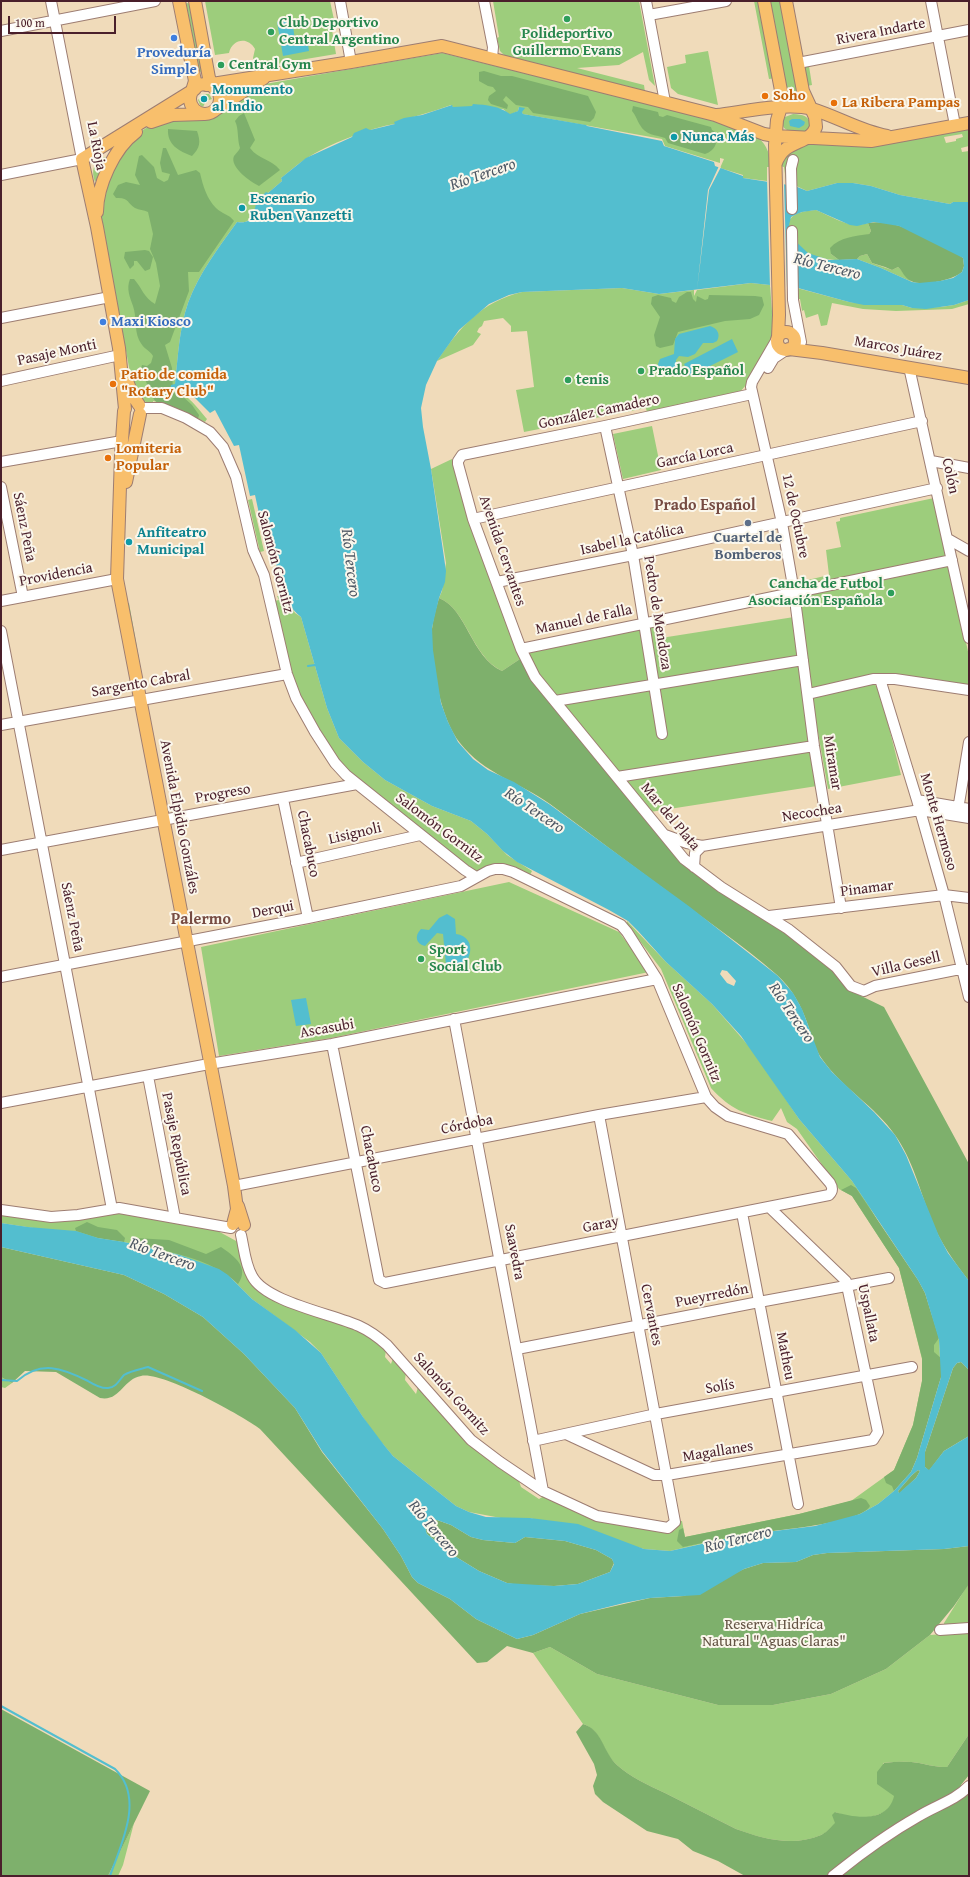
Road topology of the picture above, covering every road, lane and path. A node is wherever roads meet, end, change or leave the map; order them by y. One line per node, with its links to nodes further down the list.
1 (51, 1): 13 (street, La Rioja)
2 (156, 1): 13 (street)
3 (179, 1): 21 (main road)
4 (195, 1): 21 (main road)
5 (340, 1): 18 (street)
6 (484, 1): 17 (street)
7 (646, 1): 12 (street)
8 (726, 1): 12 (street)
9 (764, 1): 23 (main road)
10 (786, 1): 19 (main road)
11 (931, 1): 16 (street)
12 (649, 16): 22 (street)
13 (55, 20): 15 (street); 33 (street, La Rioja)
14 (969, 30): 16 (street, Rivera Indarte)
15 (1, 31)
16 (938, 36): 19 (street, Rivera Indarte); 29 (street)
17 (492, 58): 18 (main road); 22 (main road)
18 (351, 62): 20 (main road)
19 (798, 63): 24 (main road)
20 (267, 76): 21 (main road); 25 (main road)
21 (202, 88): 25 (main road); 26 (main road); 33 (main road)
22 (665, 102): 27 (main road)
23 (781, 107): 24 (main road); 27 (main road); 30 (main road)
24 (810, 109): 31 (main road); 32 (main road)
25 (215, 110): 26 (main road)
26 (204, 114): 38 (main road)
27 (715, 115): 30 (main road)
28 (969, 123): 29 (main road)
29 (956, 125): 31 (main road)
30 (770, 135): 32 (main road); 35 (main road)
31 (892, 137): 32 (main road)
32 (806, 139): 35 (main road)
33 (82, 159): 36 (street); 38 (main road, La Rioja)
34 (793, 160): 37 (street)
35 (775, 167): 41 (main road)
36 (1, 175)
37 (792, 209)
38 (97, 227): 40 (main road, La Rioja)
39 (792, 231): 43 (street)
40 (110, 297): 42 (street); 47 (main road, Avenida Elpidio Gonzáles)
41 (779, 309): 43 (main road); 44 (main road)
42 (1, 318)
43 (795, 337): 44 (main road); 45 (main road); 46 (main road, Marcos Juárez)
44 (778, 338): 45 (main road); 51 (street, 12 de Octubre)
45 (787, 349): 46 (main road, Marcos Juárez); 51 (street)
46 (822, 353): 48 (main road, Marcos Juárez)
47 (120, 355): 50 (street, Pasaje Monti); 52 (main road, Avenida Elpidio Gonzáles); 53 (main road, Avenida Elpidio Gonzáles)
48 (909, 367): 49 (main road, Marcos Juárez); 54 (street, Colón)
49 (969, 378)
50 (1, 381)
51 (752, 394): 55 (street, González Camadero); 57 (street, 12 de Octubre)
52 (140, 409): 53 (main road); 65 (main road, Avenida Elpidio Gonzáles); 83 (street, Salomón Gornitz)
53 (124, 410): 56 (main road, Avenida Elpidio Gonzáles)
54 (922, 421): 57 (street, García Lorca); 58 (street, Colón)
55 (605, 426): 60 (street, González Camadero); 63 (street, Pedro de Mendoza)
56 (122, 441): 59 (street); 65 (main road, Avenida Elpidio Gonzáles)
57 (767, 456): 63 (street, García Lorca); 67 (street, 12 de Octubre)
58 (931, 461): 61 (street); 64 (street, Colón)
59 (1, 462)
60 (458, 464): 66 (street, Avenida Cervantes)
61 (969, 468)
62 (1, 487): 75 (street, Sáenz Peña)
63 (620, 488): 66 (street, García Lorca); 70 (street, Pedro de Mendoza)
64 (937, 488): 67 (street, Isabel la Católica); 68 (street, Colón)
65 (120, 510): 72 (main road, Avenida Elpidio Gonzáles)
66 (473, 519): 73 (street, Avenida Cervantes)
67 (782, 523): 70 (street, Isabel la Católica); 74 (street, 12 de Octubre)
68 (948, 539): 69 (street); 71 (street, Colón)
69 (969, 551)
70 (633, 555): 73 (street, Isabel la Católica); 77 (street, Pedro de Mendoza)
71 (952, 560): 74 (street, Manuel de Falla); 79 (street, Colón)
72 (117, 579): 75 (street, Providencia); 88 (main road, Avenida Elpidio Gonzáles)
73 (497, 582): 80 (street, Avenida Cervantes)
74 (794, 592): 77 (street, Manuel de Falla); 81 (street, 12 de Octubre)
75 (23, 597): 76 (street, Providencia)
76 (1, 601)
77 (645, 623): 80 (street, Manuel de Falla); 85 (street, Pedro de Mendoza)
78 (1, 631): 90 (street, Sáenz Peña)
79 (969, 638)
80 (521, 649): 82 (street, Avenida Cervantes)
81 (803, 660): 85 (street); 87 (street, 12 de Octubre)
82 (530, 668): 89 (street, Mar del Plata)
83 (287, 674): 88 (street, Sargento Cabral); 96 (street, Salomón Gornitz)
84 (880, 679): 86 (street); 87 (street); 98 (street, Monte Hermoso)
85 (654, 685): 89 (street); 92 (street, Pedro de Mendoza)
86 (969, 690)
87 (808, 694): 94 (street, Miramar)
88 (139, 699): 90 (street, Sargento Cabral); 102 (main road, Avenida Elpidio Gonzáles)
89 (555, 701): 95 (street, Mar del Plata)
90 (18, 722): 91 (street, Sargento Cabral); 106 (street, Sáenz Peña)
91 (1, 725)
92 (662, 734)
93 (969, 742): 100 (street)
94 (814, 746): 95 (street); 103 (street, Miramar)
95 (617, 777): 104 (street, Mar del Plata)
96 (357, 784): 97 (street, Progreso); 105 (street, Salomón Gornitz)
97 (283, 799): 102 (street, Progreso); 109 (street, Chacabuco)
98 (919, 805): 100 (street, Necochea); 103 (street, Necochea); 112 (street, Monte Hermoso)
99 (969, 809): 100 (street, Necochea)
100 (958, 812): 101 (street, Necochea)
101 (969, 818)
102 (163, 819): 106 (street, Progreso); 117 (main road, Avenida Elpidio Gonzáles)
103 (827, 826): 107 (street, Necochea); 114 (street, Miramar)
104 (662, 833): 107 (street, Necochea); 110 (street, Mar del Plata)
105 (420, 835): 109 (street, Lisignoli); 111 (street, Salomón Gornitz)
106 (41, 842): 108 (street, Progreso); 118 (street, Sáenz Peña)
107 (702, 846): 110 (street)
108 (1, 850)
109 (296, 864): 116 (street, Chacabuco)
110 (694, 867): 115 (street, Mar del Plata)
111 (476, 877): 116 (street, Derqui); 121 (street, Salomón Gornitz)
112 (944, 894): 113 (street, Pinamar); 114 (street, Pinamar); 119 (street, Monte Hermoso)
113 (969, 898)
114 (841, 908): 115 (street, Pinamar)
115 (769, 916): 122 (street, Mar del Plata)
116 (308, 918): 117 (street, Derqui)
117 (187, 942): 118 (street, Derqui); 126 (main road, Avenida Elpidio Gonzáles)
118 (66, 965): 120 (street, Derqui); 128 (street, Sáenz Peña)
119 (965, 970): 122 (street, Villa Gesell); 123 (street, Monte Hermoso)
120 (1, 977)
121 (658, 979): 124 (street, Ascasubi); 129 (street, Salomón Gornitz)
122 (851, 986)
123 (969, 997)
124 (454, 1019): 125 (street, Ascasubi); 132 (street, Saavedra)
125 (332, 1044): 126 (street, Ascasubi); 133 (street, Chacabuco)
126 (210, 1064): 127 (street, Ascasubi); 134 (main road, Avenida Elpidio Gonzáles)
127 (148, 1076): 128 (street, Ascasubi); 140 (street, Pasaje República)
128 (88, 1086): 130 (street, Ascasubi); 137 (street, Sáenz Peña)
129 (706, 1097): 131 (street, Córdoba); 135 (street, Salomón Gornitz)
130 (1, 1103)
131 (599, 1114): 132 (street, Córdoba); 142 (street, Cervantes)
132 (477, 1139): 133 (street, Córdoba); 143 (street, Saavedra)
133 (356, 1161): 134 (street, Córdoba); 145 (street, Chacabuco)
134 (234, 1186): 141 (main road, Avenida Elpidio Gonzáles)
135 (829, 1196): 136 (street, Garay)
136 (769, 1207): 139 (street, Garay); 146 (street, Uspallata)
137 (112, 1209): 138 (street); 140 (street)
138 (1, 1210)
139 (742, 1213): 142 (street, Garay); 147 (street, Matheu)
140 (175, 1218): 141 (street)
141 (237, 1228): 159 (street, Salomón Gornitz)
142 (621, 1236): 143 (street, Garay); 148 (street, Cervantes)
143 (500, 1260): 145 (street, Garay); 149 (street, Saavedra)
144 (889, 1278): 146 (street, Pueyrredón)
145 (379, 1280)
146 (847, 1286): 147 (street, Pueyrredón); 151 (street, Uspallata)
147 (759, 1302): 148 (street, Pueyrredón); 152 (street, Matheu)
148 (638, 1325): 149 (street, Pueyrredón); 153 (street, Cervantes)
149 (517, 1349): 156 (street, Saavedra)
150 (912, 1367): 151 (street, Solís)
151 (866, 1376): 152 (street, Solís); 154 (street, Uspallata)
152 (777, 1392): 153 (street, Solís); 157 (street, Matheu)
153 (656, 1414): 155 (street, Solís); 158 (street, Cervantes)
154 (878, 1432): 157 (street, Magallanes)
155 (566, 1434): 156 (street, Solís); 158 (street, Magallanes)
156 (533, 1441): 159 (street, Saavedra)
157 (789, 1455): 158 (street, Magallanes); 160 (street, Matheu)
158 (667, 1475): 161 (street, Cervantes)
159 (543, 1491): 161 (street, Salomón Gornitz)
160 (798, 1504)
161 (675, 1522)
162 (969, 1628): 163 (street)
163 (940, 1630)
164 (969, 1786): 165 (street)
165 (833, 1876)

